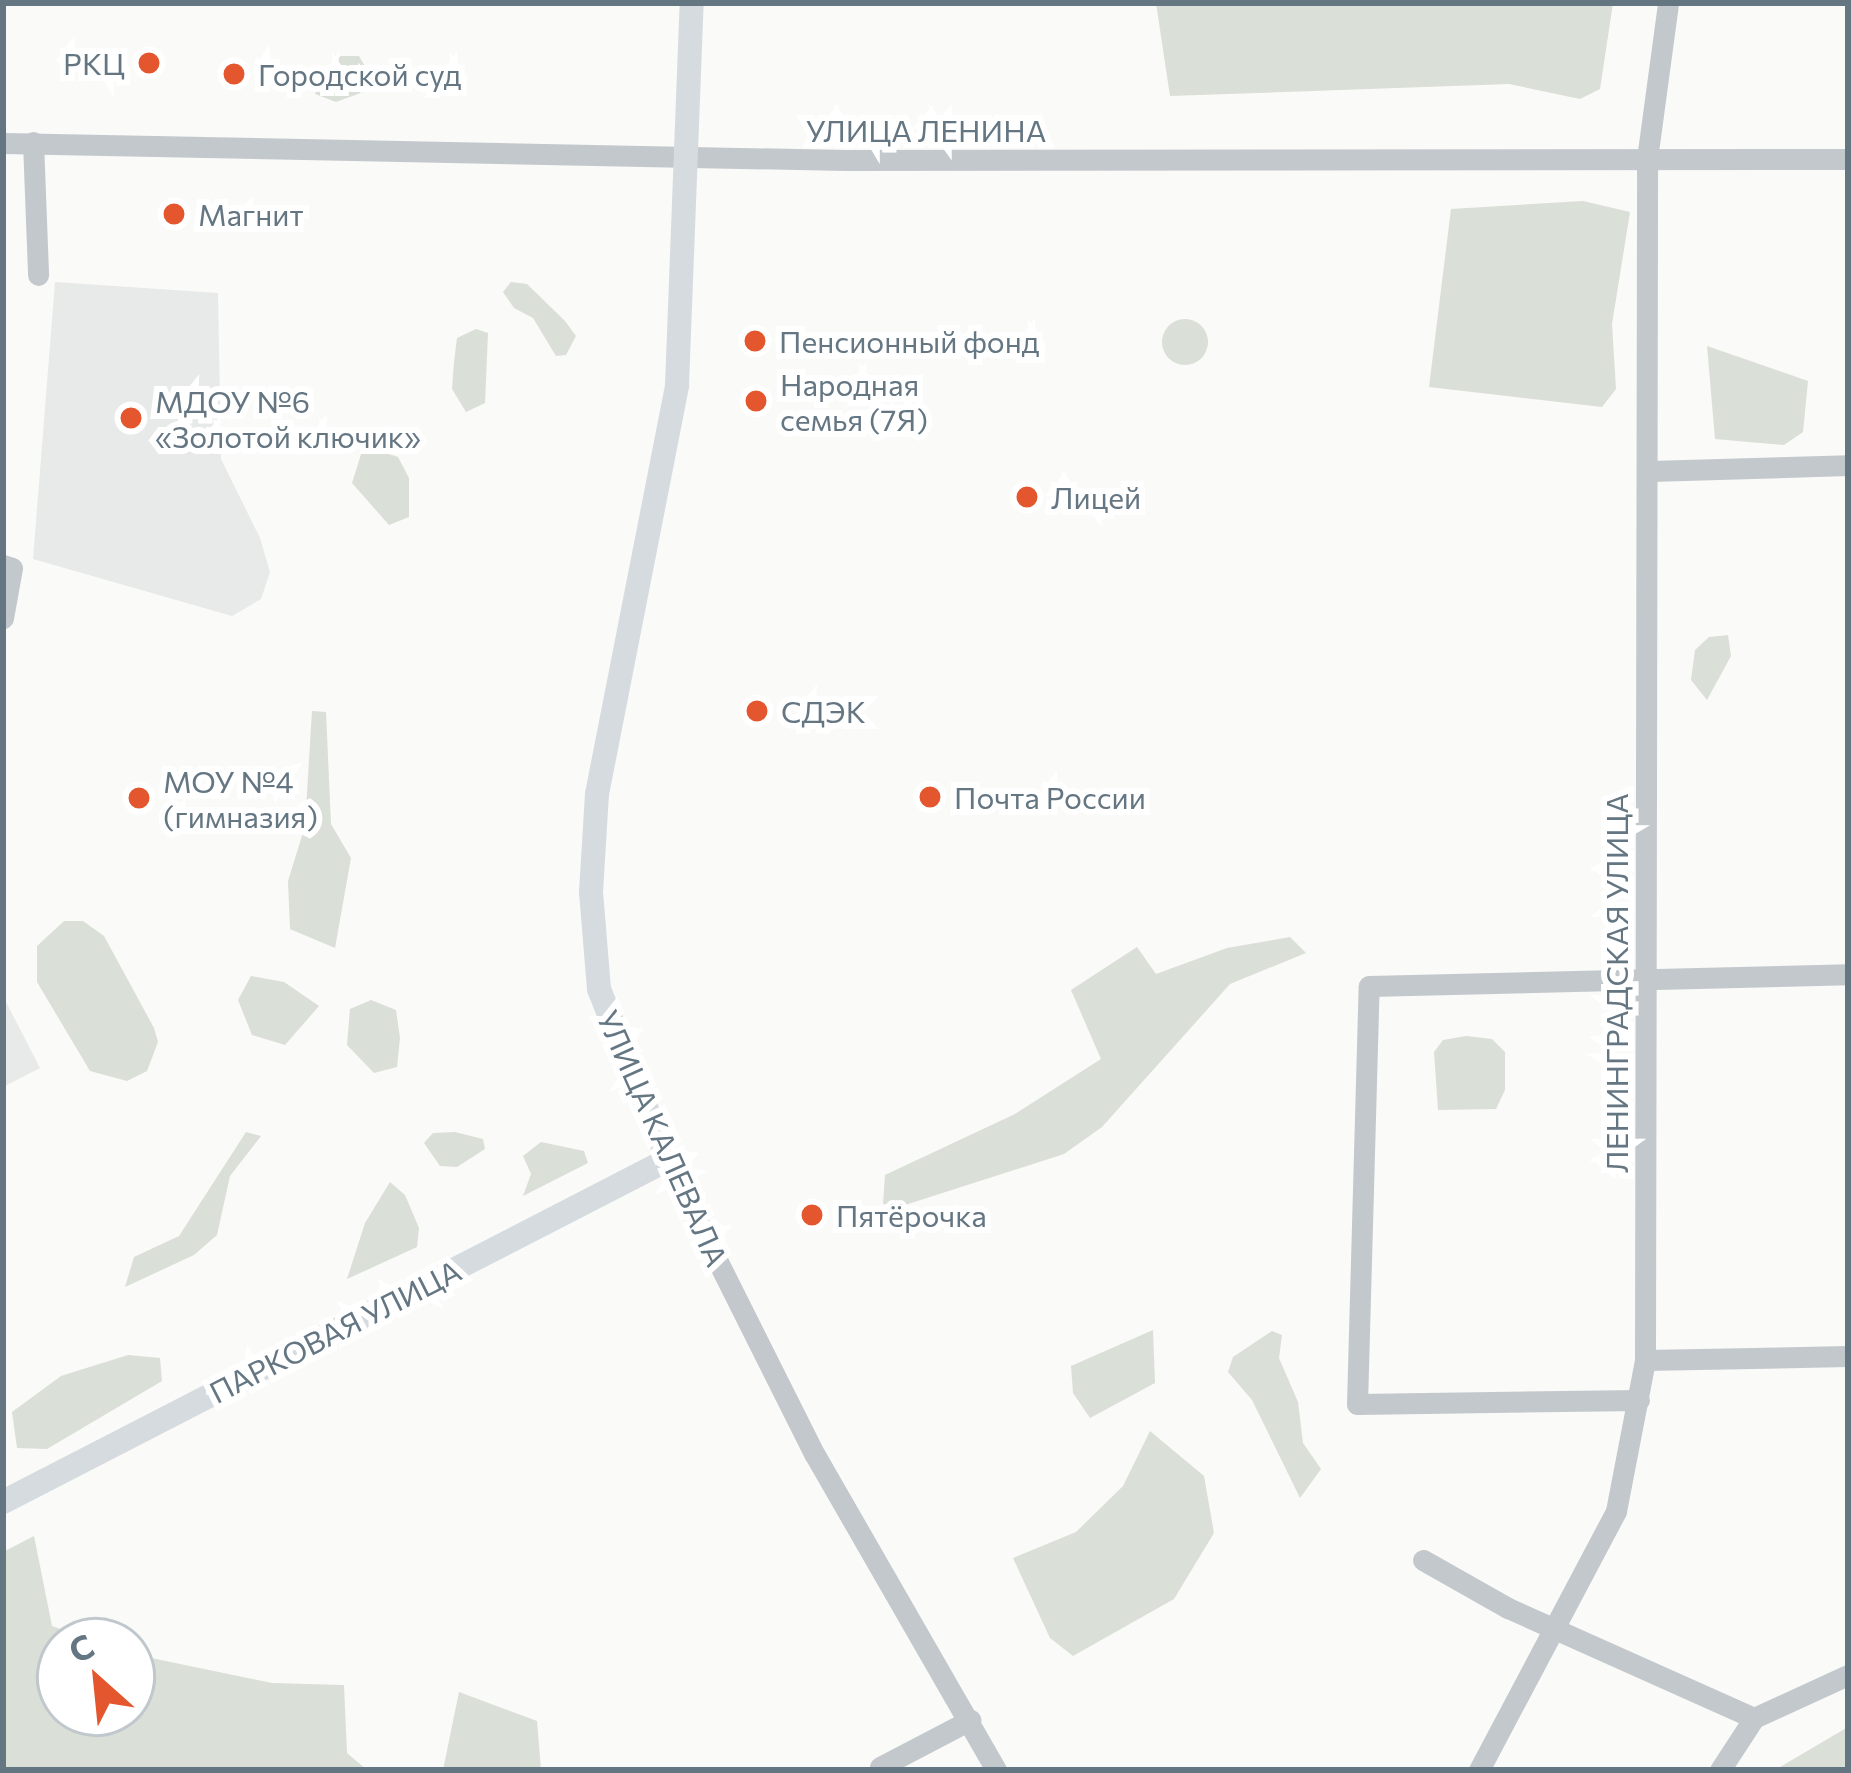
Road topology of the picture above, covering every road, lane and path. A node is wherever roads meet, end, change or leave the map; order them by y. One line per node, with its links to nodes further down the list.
1 (692, 3): 5 (main road, УЛИЦА КАЛЕВАЛА)
2 (1668, 3): 6 (street, ЛЕНИНГРАДСКАЯ УЛИЦА)
3 (3, 142): 4 (street, УЛИЦА ЛЕНИНА)
4 (33, 142): 5 (street, УЛИЦА ЛЕНИНА); 8 (street)
5 (688, 156): 6 (street, УЛИЦА ЛЕНИНА); 15 (main road, УЛИЦА КАЛЕВАЛА)
6 (1647, 159): 7 (street, УЛИЦА ЛЕНИНА); 10 (street, ЛЕНИНГРАДСКАЯ УЛИЦА)
7 (1848, 159)
8 (38, 275)
9 (1848, 465): 10 (street)
10 (1650, 471): 14 (street, ЛЕНИНГРАДСКАЯ УЛИЦА)
11 (8, 567): 12 (street)
12 (3, 618)
13 (1848, 974): 14 (street)
14 (1645, 976): 17 (street, ЛЕНИНГРАДСКАЯ УЛИЦА); 18 (street)
15 (667, 1160): 19 (main road, ПАРКОВАЯ УЛИЦА); 24 (street, УЛИЦА КАЛЕВАЛА)
16 (1848, 1356): 17 (street)
17 (1645, 1360): 18 (street, ЛЕНИНГРАДСКАЯ УЛИЦА)
18 (1639, 1400): 21 (street, ЛЕНИНГРАДСКАЯ УЛИЦА)
19 (3, 1502)
20 (1423, 1559): 21 (street)
21 (1559, 1630): 23 (street); 27 (street, ЛЕНИНГРАДСКАЯ УЛИЦА)
22 (1848, 1675): 23 (street)
23 (1754, 1718): 28 (street)
24 (970, 1720): 25 (street); 26 (street, УЛИЦА КАЛЕВАЛА)
25 (880, 1767)
26 (997, 1770)
27 (1479, 1770)
28 (1720, 1770)

